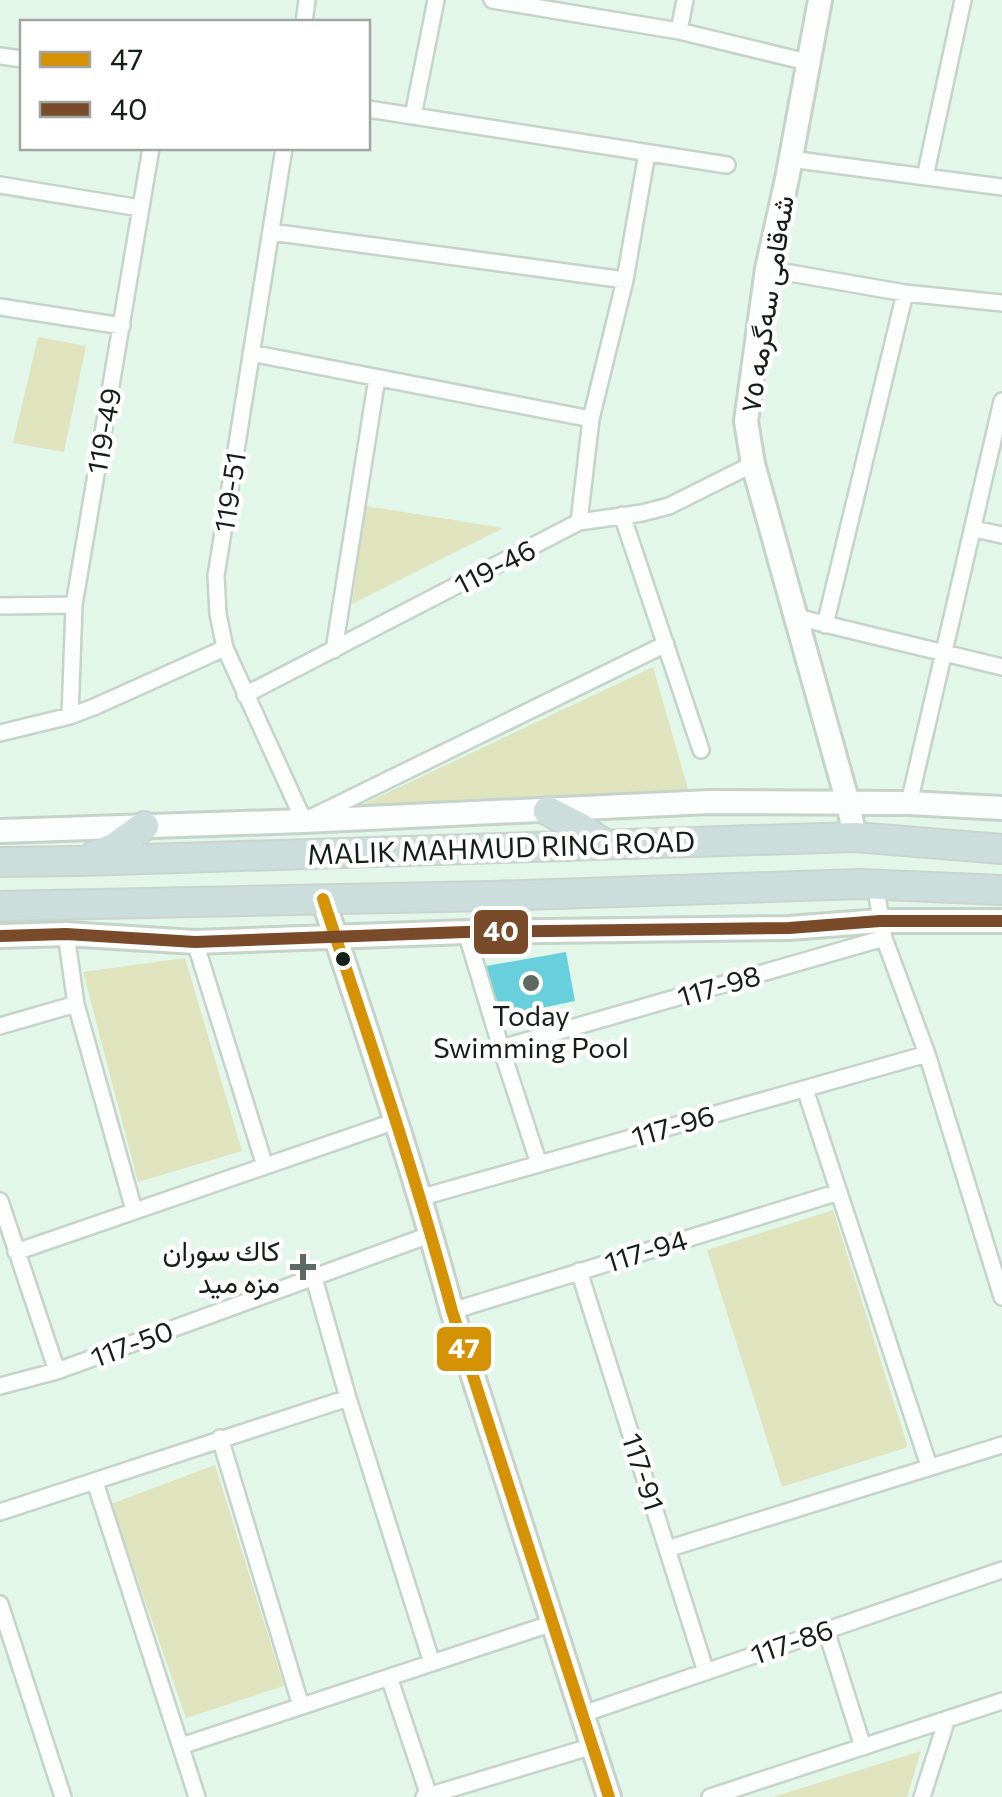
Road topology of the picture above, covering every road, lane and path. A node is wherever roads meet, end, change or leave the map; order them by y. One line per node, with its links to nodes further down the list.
1 (436, 0): 9 (street)
2 (492, 0): 6 (street)
3 (685, 0): 6 (street)
4 (820, 0): 7 (main road, شەقامی سەگرمە ٧٥)
5 (963, 0): 15 (street)
6 (679, 30): 7 (street)
7 (807, 62): 13 (main road, شەقامی سەگرمە ٧٥)
8 (370, 109): 9 (street)
9 (413, 116): 12 (street)
10 (151, 150): 18 (street, 119-49)
11 (284, 150): 19 (street, 119-51)
12 (648, 153): 14 (street); 21 (street)
13 (790, 159): 15 (street); 20 (main road, شەقامی سەگرمە ٧٥)
14 (727, 165)
15 (925, 178): 17 (street)
16 (0, 184): 18 (street)
17 (1002, 188)
18 (140, 208): 25 (street, 119-49)
19 (271, 232): 21 (street); 26 (street, 119-51)
20 (768, 268): 22 (street); 30 (main road, شەقامی سەگرمە ٧٥)
21 (625, 280): 29 (street)
22 (905, 292): 23 (street); 38 (street)
23 (1002, 304)
24 (0, 307): 25 (street)
25 (122, 326): 35 (street, 119-49)
26 (252, 353): 27 (street); 40 (street, 119-51)
27 (377, 378): 29 (street); 41 (street)
28 (1002, 401): 33 (street)
29 (591, 420): 32 (street)
30 (752, 464): 31 (street, 119-46); 37 (main road, شەقامی سەگرمە ٧٥)
31 (622, 515): 32 (street, 119-46); 39 (street)
32 (579, 522): 41 (street, 119-46)
33 (974, 529): 34 (street); 42 (street)
34 (1002, 536)
35 (74, 605): 36 (street); 45 (street, 119-49)
36 (0, 606)
37 (796, 617): 38 (street); 49 (main road, شەقامی سەگرمە ٧٥)
38 (826, 624): 42 (street)
39 (666, 644): 47 (street); 52 (street)
40 (225, 648): 44 (street, 119-51); 45 (street)
41 (334, 650): 44 (street, 119-46)
42 (944, 654): 43 (street); 48 (street)
43 (1002, 667)
44 (245, 695): 52 (street, 119-51)
45 (70, 716): 46 (street)
46 (0, 733)
47 (702, 750)
48 (909, 802): 49 (main road); 50 (main road)
49 (848, 803): 51 (main road); 55 (main road, شەقامی سەگرمە ٧٥)
50 (1002, 808)
51 (548, 810): 52 (main road); 56 (highway)
52 (304, 821): 53 (main road)
53 (144, 826): 54 (main road); 58 (highway)
54 (0, 831)
55 (855, 837): 56 (highway, MALIK MAHMUD RING ROAD); 57 (highway, MALIK MAHMUD RING ROAD)
56 (606, 845): 58 (highway, MALIK MAHMUD RING ROAD)
57 (1002, 849)
58 (82, 861): 59 (highway, MALIK MAHMUD RING ROAD)
59 (0, 862)
60 (875, 884): 61 (highway, MALIK MAHMUD RING ROAD); 62 (highway, MALIK MAHMUD RING ROAD); 67 (street)
61 (1002, 890)
62 (617, 891): 63 (highway, MALIK MAHMUD RING ROAD); 66 (main road)
63 (322, 899): 64 (highway, MALIK MAHMUD RING ROAD); 71 (main road)
64 (0, 906)
65 (1002, 921): 67 (main road)
66 (621, 930): 67 (main road); 68 (main road)
67 (882, 930): 75 (street, 117-98); 76 (street)
68 (466, 932): 71 (main road); 75 (street)
69 (66, 934): 70 (main road); 72 (main road); 73 (street)
70 (0, 936)
71 (336, 938): 72 (main road); 78 (main road)
72 (195, 942): 80 (street)
73 (76, 1004): 74 (street); 84 (street)
74 (0, 1026)
75 (501, 1048): 79 (street)
76 (926, 1054): 77 (street, 117-96); 89 (street)
77 (804, 1089): 79 (street, 117-96); 81 (street)
78 (396, 1121): 80 (street); 82 (main road)
79 (540, 1164): 82 (street, 117-96)
80 (265, 1166): 84 (street)
81 (839, 1192): 87 (street, 117-94); 96 (street)
82 (420, 1198): 85 (main road)
83 (0, 1201): 86 (street)
84 (134, 1210): 86 (street)
85 (432, 1234): 88 (street, 117-50); 90 (main road)
86 (16, 1252): 91 (street)
87 (580, 1272): 90 (street, 117-94); 99 (street, 117-91)
88 (314, 1278): 91 (street, 117-50); 93 (street)
89 (1002, 1297)
90 (452, 1310): 102 (main road)
91 (57, 1371): 92 (street, 117-50)
92 (0, 1386)
93 (348, 1398): 94 (street); 104 (street)
94 (220, 1438): 97 (street); 108 (street)
95 (1002, 1444): 96 (street)
96 (929, 1466): 99 (street)
97 (95, 1482): 98 (street); 111 (street)
98 (0, 1512)
99 (667, 1550): 105 (street, 117-91)
100 (1002, 1570): 103 (street, 117-86)
101 (0, 1604): 117 (street)
102 (553, 1623): 104 (street); 109 (main road)
103 (826, 1630): 105 (street, 117-86); 113 (street)
104 (432, 1663): 106 (street)
105 (706, 1672): 109 (street, 117-86)
106 (388, 1677): 108 (street); 116 (street)
107 (1002, 1701): 110 (street)
108 (301, 1706): 111 (street)
109 (582, 1714): 112 (main road)
110 (947, 1719): 113 (street); 121 (street)
111 (181, 1746): 118 (street)
112 (594, 1746): 114 (street); 119 (main road)
113 (863, 1747): 115 (street)
114 (478, 1789): 116 (street)
115 (750, 1791): 120 (street)
116 (427, 1796)
117 (62, 1797)
118 (197, 1797)
119 (609, 1797)
120 (710, 1797)
121 (922, 1797)

